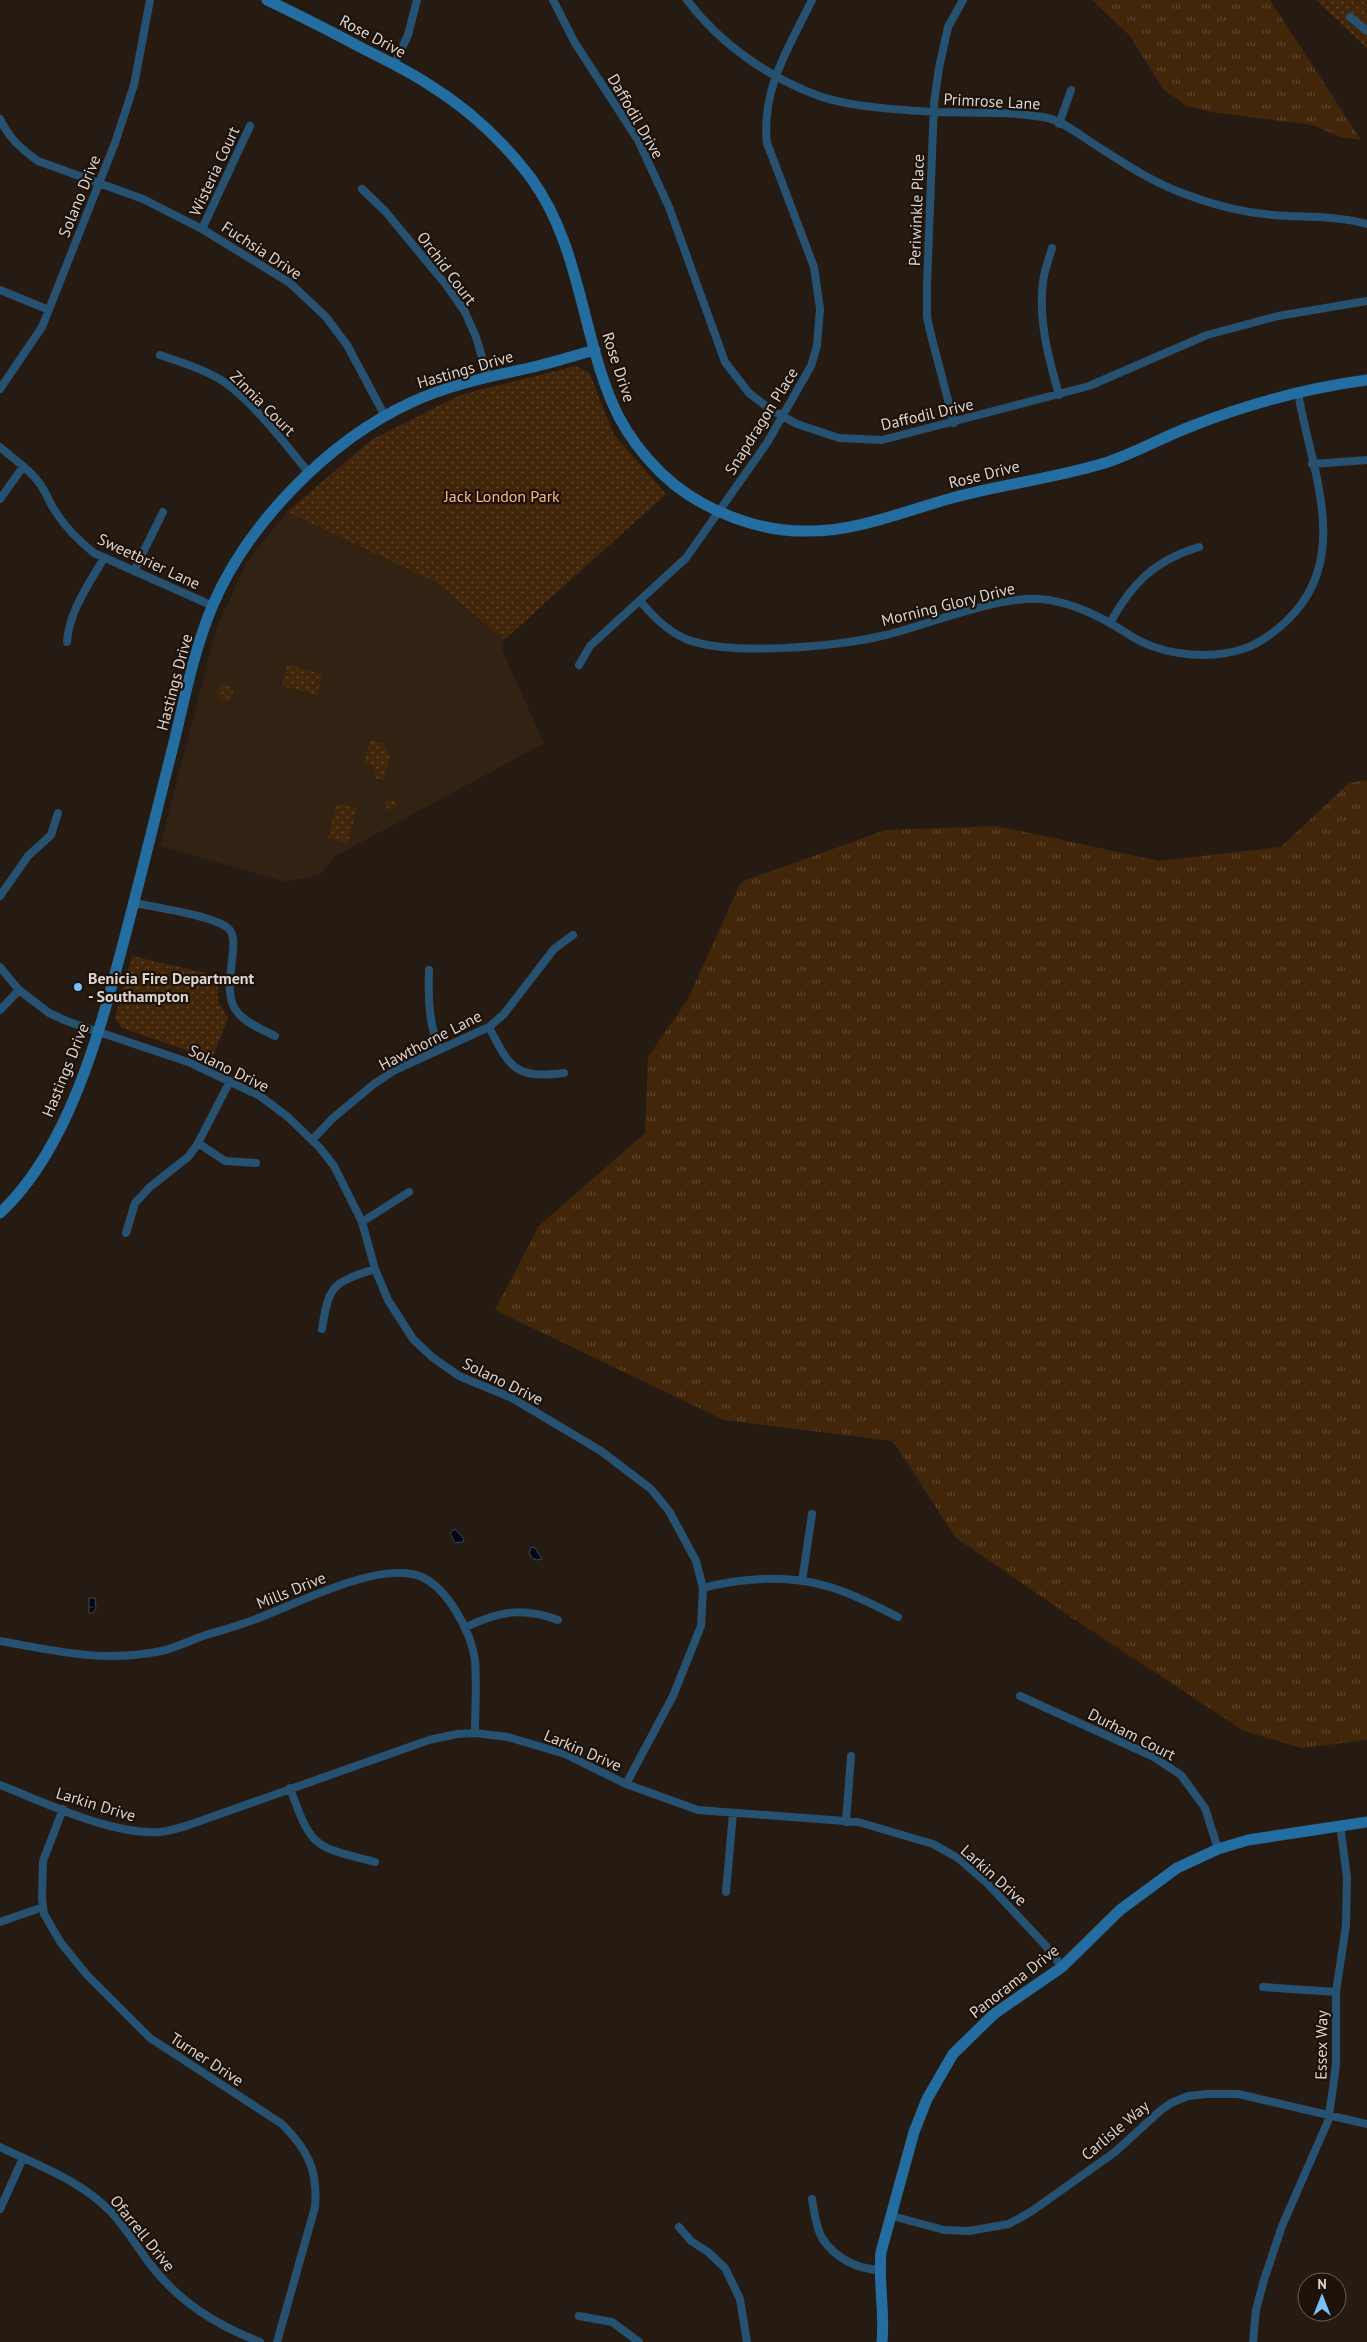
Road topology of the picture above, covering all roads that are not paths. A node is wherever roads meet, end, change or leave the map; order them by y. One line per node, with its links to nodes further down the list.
1 (150, 0): 17 (street, Solano Drive)
2 (267, 0): 10 (street, Rose Drive)
3 (416, 0): 10 (street)
4 (553, 0): 33 (street, Daffodil Drive)
5 (687, 0): 11 (street, Primrose Lane)
6 (812, 0): 11 (street, Snapdragon Place)
7 (963, 0): 13 (street, Periwinkle Place)
8 (1350, 17): 9 (street)
9 (1367, 31)
10 (394, 65): 25 (street, Rose Drive)
11 (775, 76): 13 (street, Primrose Lane); 33 (street, Snapdragon Place)
12 (1070, 90): 15 (street)
13 (933, 112): 15 (street, Primrose Lane); 34 (street, Periwinkle Place)
14 (0, 119): 17 (street, Fuchsia Drive)
15 (1059, 124): 19 (street, Primrose Lane)
16 (250, 126): 20 (street, Wisteria Court)
17 (98, 183): 20 (street, Fuchsia Drive); 24 (street, Solano Drive)
18 (362, 189): 27 (street, Orchid Court)
19 (1367, 224)
20 (202, 228): 32 (street, Fuchsia Drive)
21 (1052, 248): 31 (street)
22 (0, 290): 24 (street)
23 (1367, 301): 31 (street, Daffodil Drive)
24 (49, 310): 29 (street, Solano Drive)
25 (595, 350): 27 (street, Hastings Drive); 42 (street, Rose Drive)
26 (160, 355): 39 (street, Zinnia Court)
27 (488, 377): 32 (street, Hastings Drive)
28 (1367, 380): 30 (street, Rose Drive)
29 (0, 389)
30 (1298, 392): 37 (street, Morning Glory Drive); 42 (street, Rose Drive)
31 (1059, 395): 34 (street, Daffodil Drive)
32 (385, 416): 39 (street, Hastings Drive)
33 (782, 418): 34 (street, Daffodil Drive); 42 (street, Snapdragon Place)
34 (954, 423)
35 (0, 447): 38 (street, Sweetbrier Lane)
36 (1367, 460): 37 (street)
37 (1312, 464): 48 (street, Morning Glory Drive)
38 (23, 467): 40 (street); 44 (street, Sweetbrier Lane)
39 (309, 473): 47 (street, Hastings Drive)
40 (0, 499)
41 (164, 512): 45 (street)
42 (719, 512): 46 (street, Snapdragon Place)
43 (1199, 547): 48 (street)
44 (104, 558): 45 (street, Sweetbrier Lane); 49 (street)
45 (134, 571): 47 (street, Sweetbrier Lane)
46 (640, 601): 48 (street, Morning Glory Drive); 50 (street, Snapdragon Place)
47 (212, 606): 53 (street, Hastings Drive)
48 (1110, 623)
49 (67, 642)
50 (579, 665)
51 (58, 812): 52 (street)
52 (0, 896)
53 (134, 903): 60 (street, Hastings Drive); 61 (street)
54 (573, 935): 59 (street, Hawthorne Lane)
55 (0, 967): 57 (street, Solano Drive)
56 (429, 970): 62 (street)
57 (19, 990): 58 (street); 60 (street, Solano Drive)
58 (0, 1010)
59 (489, 1027): 62 (street, Hawthorne Lane); 63 (street)
60 (99, 1032): 64 (street, Solano Drive); 69 (street, Hastings Drive)
61 (275, 1036)
62 (439, 1050): 65 (street, Hawthorne Lane)
63 (564, 1073)
64 (230, 1081): 65 (street, Solano Drive); 66 (street)
65 (312, 1140): 70 (street, Solano Drive)
66 (198, 1143): 67 (street); 71 (street)
67 (256, 1163)
68 (409, 1192): 70 (street)
69 (0, 1213)
70 (362, 1222): 72 (street, Solano Drive)
71 (126, 1233)
72 (375, 1269): 73 (street); 76 (street, Solano Drive)
73 (322, 1329)
74 (812, 1514): 75 (street)
75 (802, 1581): 76 (street); 77 (street)
76 (703, 1588): 84 (street, Solano Drive)
77 (898, 1616)
78 (558, 1620): 79 (street)
79 (466, 1628): 80 (street, Mills Drive); 82 (street, Mills Drive)
80 (0, 1641)
81 (1020, 1696): 92 (street, Durham Court)
82 (475, 1733): 84 (street, Larkin Drive); 86 (street, Larkin Drive)
83 (851, 1756): 89 (street)
84 (626, 1784): 88 (street, Larkin Drive)
85 (0, 1785): 87 (street, Larkin Drive)
86 (290, 1788): 87 (street, Larkin Drive); 93 (street)
87 (63, 1809): 95 (street, Turner Drive)
88 (733, 1813): 89 (street, Larkin Drive); 94 (street)
89 (846, 1822): 97 (street, Larkin Drive)
90 (1367, 1822): 91 (street, Panorama Drive)
91 (1340, 1825): 92 (street, Panorama Drive); 99 (street, Essex Way)
92 (1218, 1850): 97 (street, Panorama Drive)
93 (375, 1862)
94 (726, 1892)
95 (43, 1907): 96 (street); 111 (street, Turner Drive)
96 (0, 1922)
97 (1062, 1967): 106 (street, Panorama Drive)
98 (1263, 1988): 99 (street)
99 (1336, 1992): 100 (street, Essex Way)
100 (1328, 2116): 101 (street, Carlisle Way); 106 (street, Carlisle Way); 115 (street, Essex Way)
101 (1367, 2124)
102 (0, 2147): 103 (street, Ofarrell Drive)
103 (23, 2158): 105 (street); 110 (street, Ofarrell Drive)
104 (812, 2199): 108 (street)
105 (0, 2209)
106 (892, 2216): 108 (street, Panorama Drive)
107 (679, 2227): 113 (street)
108 (879, 2270): 114 (street, Panorama Drive)
109 (579, 2316): 112 (street)
110 (260, 2342)
111 (277, 2342)
112 (639, 2342)
113 (747, 2342)
114 (882, 2342)
115 (1253, 2342)

